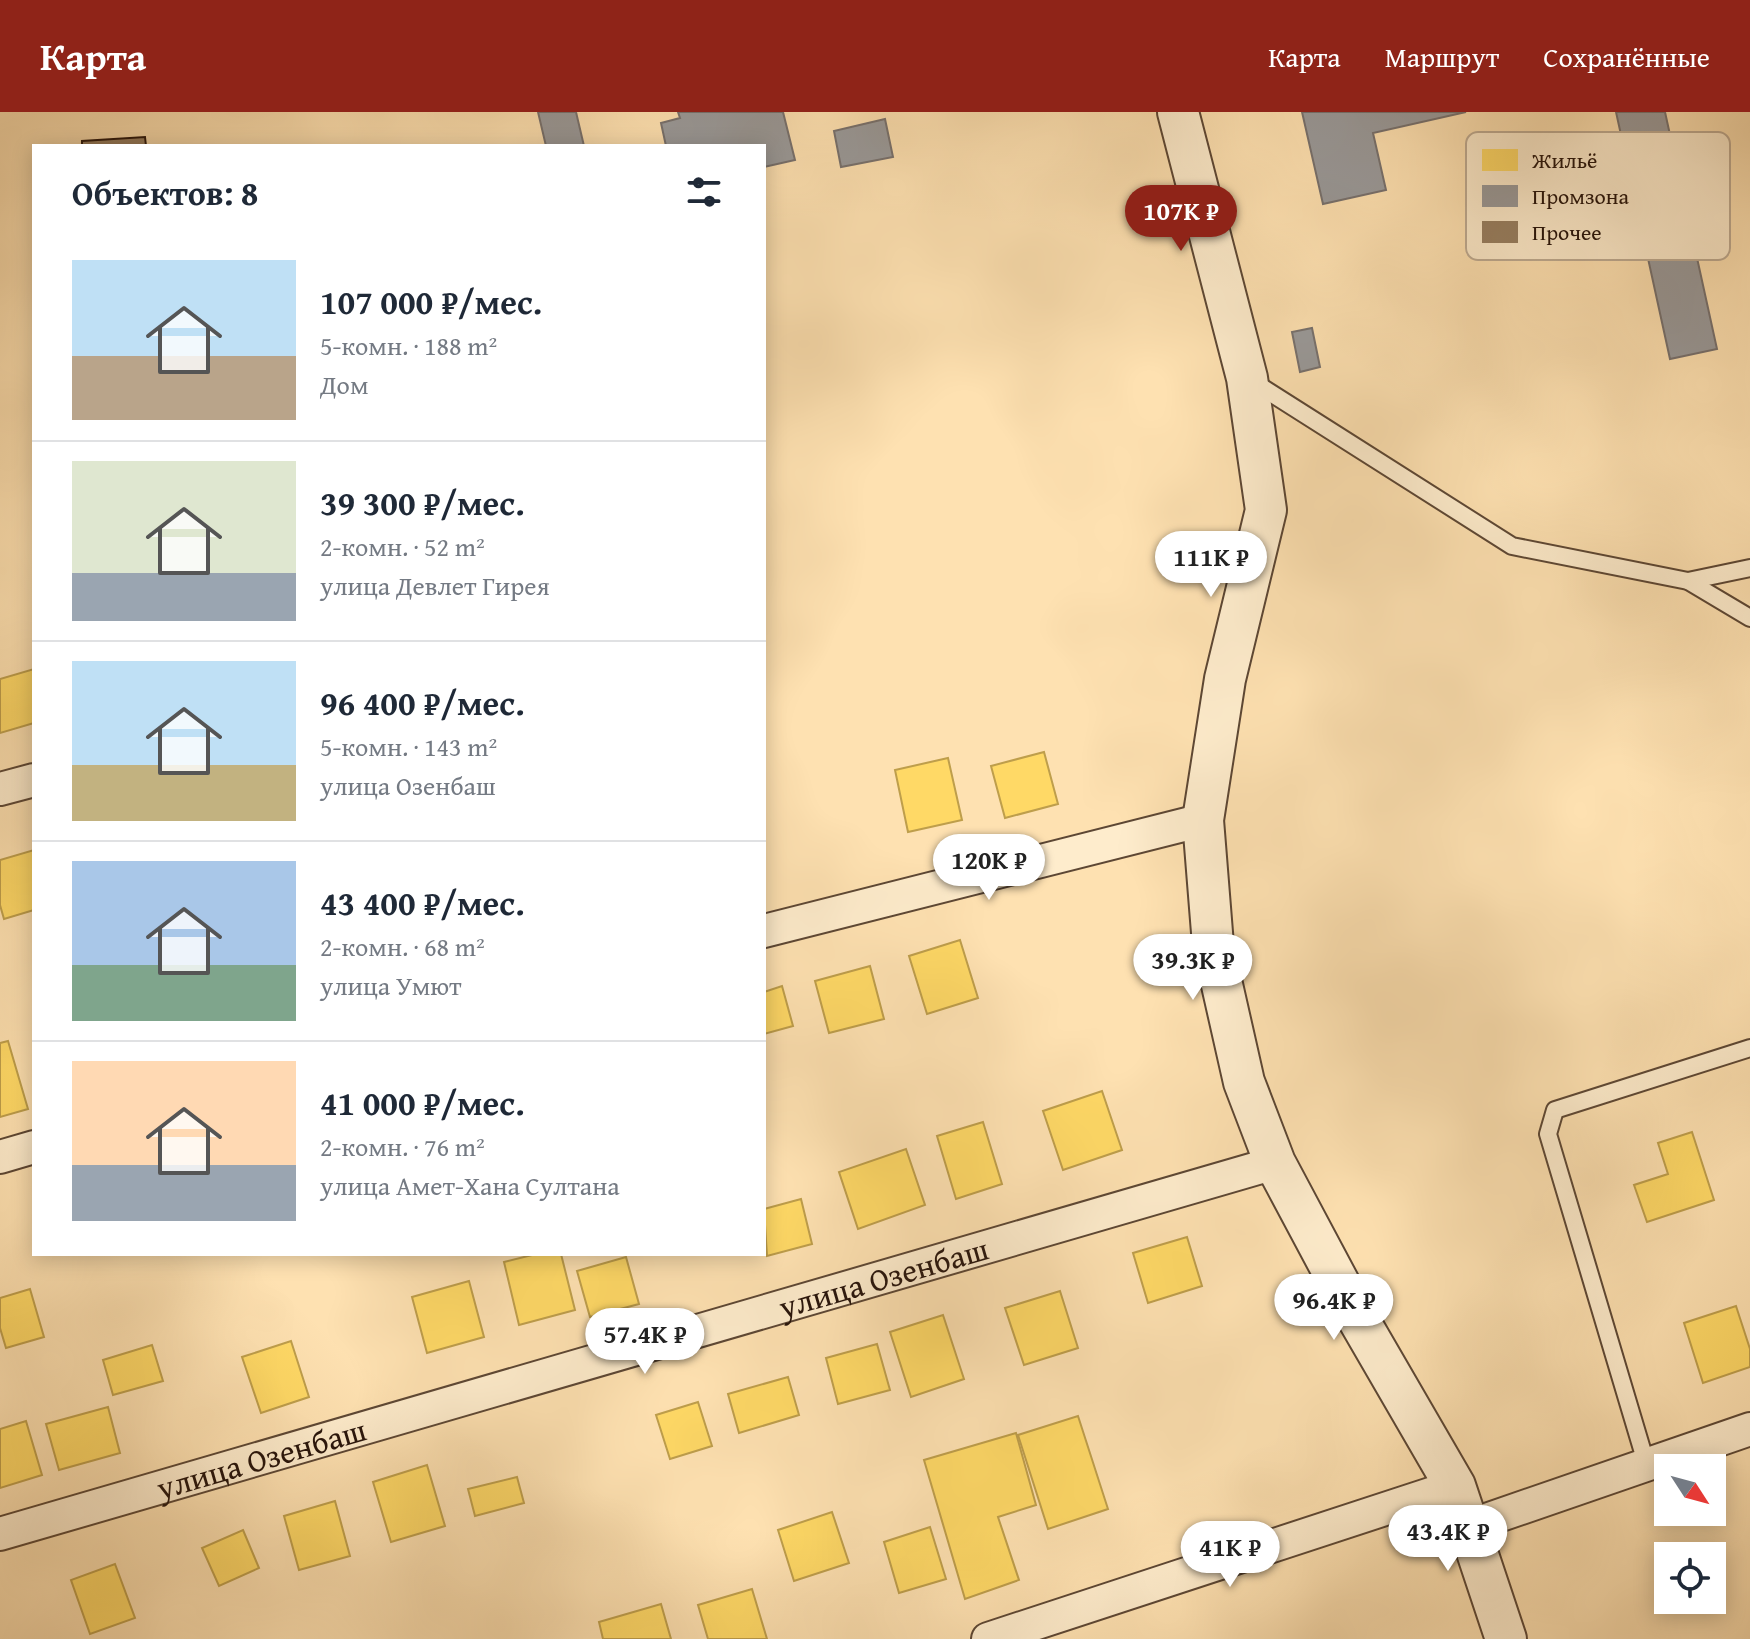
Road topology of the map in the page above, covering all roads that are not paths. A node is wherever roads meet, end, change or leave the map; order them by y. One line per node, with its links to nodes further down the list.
1 (1178, 112): 2 (street)
2 (1247, 378): 4 (lane); 8 (street)
3 (1750, 568): 4 (lane)
4 (1688, 581): 5 (lane)
5 (1750, 618)
6 (32, 781): 7 (street)
7 (0, 789)
8 (1203, 820): 9 (street); 13 (street)
9 (766, 930)
10 (1750, 1048): 15 (lane)
11 (32, 1148): 12 (street)
12 (0, 1157)
13 (1275, 1163): 16 (street); 18 (street, улица Озенбаш)
14 (1750, 1429): 15 (street)
15 (1647, 1466): 17 (street)
16 (1455, 1486): 17 (street); 19 (street)
17 (1466, 1527): 20 (street)
18 (0, 1534)
19 (988, 1639)
20 (1506, 1639)

